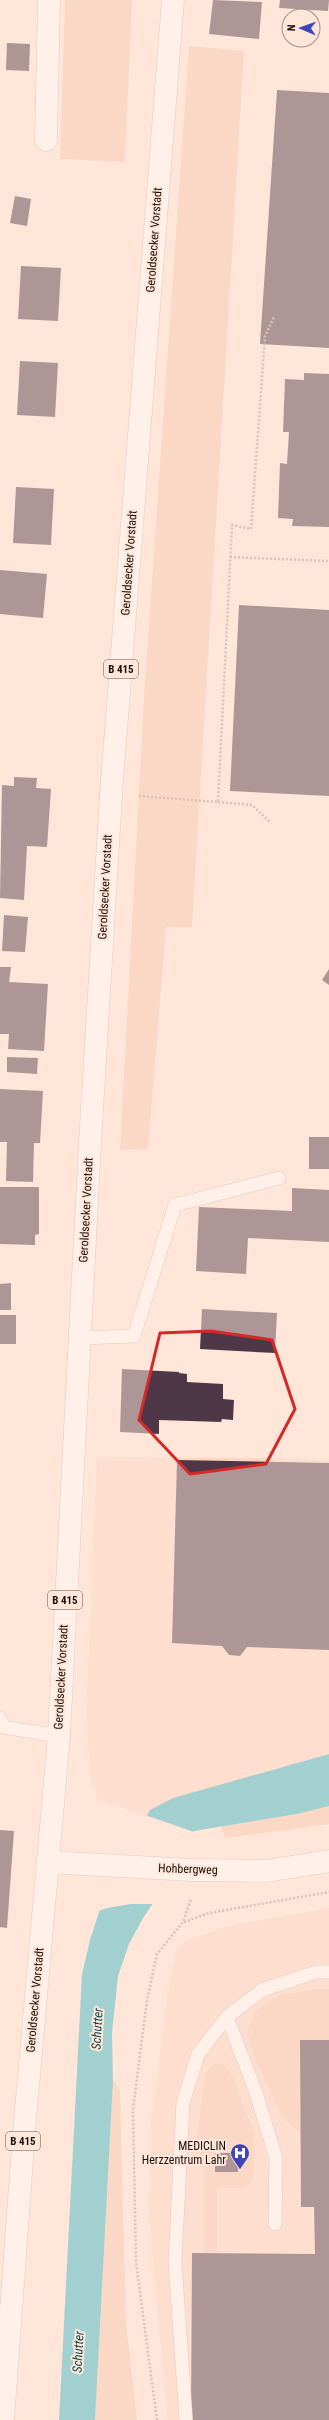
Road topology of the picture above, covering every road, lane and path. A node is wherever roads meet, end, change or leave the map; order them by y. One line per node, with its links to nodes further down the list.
1 (49, 0): 3 (main road)
2 (173, 0): 7 (main road, Geroldsecker Vorstadt / B 415)
3 (46, 140)
4 (274, 317): 5 (path)
5 (230, 557): 6 (path); 8 (path)
6 (329, 561)
7 (111, 794): 8 (path); 11 (main road, Geroldsecker Vorstadt / B 415)
8 (218, 802): 9 (path)
9 (271, 823)
10 (279, 1178): 11 (lane)
11 (80, 1338): 13 (main road, Geroldsecker Vorstadt / B 415)
12 (0, 1718): 13 (lane)
13 (59, 1736): 14 (main road, Geroldsecker Vorstadt / B 415)
14 (47, 1862): 15 (main road, Hohbergweg); 20 (main road, Geroldsecker Vorstadt / B 415)
15 (329, 1862)
16 (329, 1892): 21 (path)
17 (329, 1972): 18 (lane)
18 (227, 2017): 19 (lane); 22 (lane)
19 (275, 2224)
20 (3, 2420)
21 (157, 2420)
22 (186, 2420)

